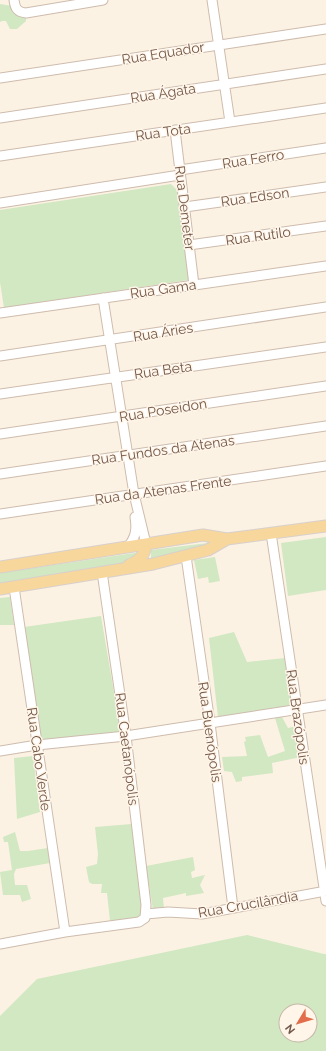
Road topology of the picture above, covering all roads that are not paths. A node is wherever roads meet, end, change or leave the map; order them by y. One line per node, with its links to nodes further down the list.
1 (103, 0): 3 (street)
2 (212, 0): 5 (street)
3 (14, 3)
4 (326, 29): 5 (street, Rua Equador)
5 (219, 45): 7 (street, Rua Equador); 8 (street)
6 (326, 69): 8 (street, Rua Ágata)
7 (0, 78)
8 (225, 84): 10 (street, Rua Ágata); 11 (street)
9 (326, 108): 11 (street, Rua Tota)
10 (0, 118)
11 (230, 122): 12 (street, Rua Tota)
12 (175, 130): 14 (street, Rua Tota); 15 (street, Rua Demeter)
13 (326, 148): 15 (street, Rua Ferro)
14 (0, 156)
15 (180, 173): 17 (street, Rua Ferro); 18 (street, Rua Demeter)
16 (326, 187): 18 (street, Rua Edson)
17 (0, 203)
18 (184, 207): 20 (street, Rua Demeter)
19 (326, 226): 20 (street, Rua Rutilo)
20 (189, 245): 22 (street, Rua Demeter)
21 (326, 266): 22 (street, Rua Gama)
22 (194, 285): 23 (street, Rua Gama)
23 (103, 298): 25 (street, Rua Gama); 26 (street)
24 (326, 307): 26 (street, Rua Áries)
25 (0, 313)
26 (109, 340): 28 (street, Rua Áries); 29 (street)
27 (326, 347): 29 (street, Rua Beta)
28 (0, 356)
29 (115, 377): 31 (street, Rua Beta); 32 (street)
30 (326, 386): 32 (street, Rua Poseidon)
31 (0, 394)
32 (122, 417): 34 (street, Rua Poseidon); 35 (street)
33 (326, 426): 35 (street, Rua Fundos da Atenas)
34 (0, 434)
35 (128, 455): 37 (street, Rua Fundos da Atenas); 38 (street)
36 (326, 466): 38 (street, Rua da Atenas Frente)
37 (0, 474)
38 (134, 494): 39 (street); 40 (street, Rua da Atenas Frente)
39 (137, 508): 44 (street); 45 (street)
40 (0, 514)
41 (326, 526): 42 (main road)
42 (271, 533): 43 (main road); 53 (street, Rua Brazópolis)
43 (227, 539): 44 (main road); 46 (main road)
44 (146, 544): 45 (main road); 48 (main road)
45 (128, 547): 47 (main road)
46 (186, 556): 48 (main road); 54 (street, Rua Buenópolis)
47 (0, 567)
48 (118, 570): 49 (main road)
49 (102, 572): 50 (main road); 55 (street, Rua Caetanópolis)
50 (14, 587): 51 (main road); 56 (street, Rua Cabo Verde)
51 (0, 589)
52 (326, 705): 53 (street)
53 (297, 708): 54 (street); 58 (street, Rua Brazópolis)
54 (210, 723): 55 (street); 60 (street, Rua Buenópolis)
55 (126, 736): 56 (street); 61 (street, Rua Caetanópolis)
56 (37, 745): 57 (street); 62 (street, Rua Cabo Verde)
57 (0, 751)
58 (325, 891): 59 (street, Rua Brazópolis); 60 (street, Rua Crucilândia)
59 (326, 901)
60 (233, 908): 61 (street, Rua Crucilândia)
61 (146, 914): 62 (street)
62 (65, 932): 63 (street)
63 (0, 944)

